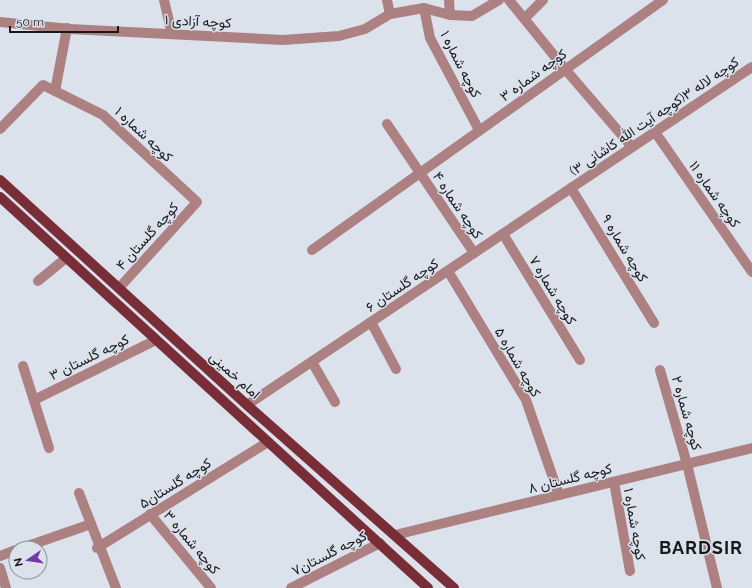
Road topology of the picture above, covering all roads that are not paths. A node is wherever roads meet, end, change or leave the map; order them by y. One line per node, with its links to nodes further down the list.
1 (164, 0): 14 (street)
2 (387, 0): 9 (street)
3 (449, 0): 10 (street)
4 (499, 0): 10 (street)
5 (509, 0): 11 (street)
6 (543, 0): 11 (street)
7 (663, 0): 16 (street, کوچه شماره ۳)
8 (424, 8): 9 (street); 10 (street); 20 (street, کوچه شماره ۱)
9 (390, 14): 14 (street, کوچه آزادی ۱)
10 (450, 15)
11 (525, 18): 16 (street)
12 (0, 22): 13 (street, کوچه آزادی ۱)
13 (67, 28): 14 (street, کوچه آزادی ۱); 17 (street)
14 (172, 34)
15 (752, 67): 21 (street, کوچه لاله ۳(کوچه آیت الله کاشانی ۳))
16 (565, 69): 20 (street, کوچه شماره ۳); 22 (street)
17 (55, 91): 19 (street, کوچه شماره ۱); 27 (street, کوچه شماره ۱)
18 (387, 124): 23 (street)
19 (0, 129)
20 (479, 130): 23 (street, کوچه شماره ۳)
21 (655, 132): 22 (street, کوچه لاله ۳(کوچه آیت الله کاشانی ۳)); 33 (street, کوچه شماره ۱۱)
22 (632, 147): 25 (street, کوچه لاله ۳(کوچه آیت الله کاشانی ۳))
23 (419, 173): 29 (street, کوچه شماره ۳); 30 (street, کوچه شماره ۴)
24 (0, 180): 35 (main road, امام خمینی)
25 (572, 188): 28 (street, کوچه گلستان ۶); 37 (street, کوچه شماره ۹)
26 (0, 197): 31 (main road, امام خمینی)
27 (197, 202): 35 (street, کوچه گلستان ۴)
28 (503, 234): 30 (street, کوچه گلستان ۶); 39 (street, کوچه شماره ۷)
29 (312, 250)
30 (474, 253): 32 (street, کوچه گلستان ۶)
31 (66, 258): 34 (street); 38 (main road, امام خمینی)
32 (448, 270): 36 (street, کوچه گلستان ۶); 53 (street, کوچه شماره ۵)
33 (752, 272)
34 (38, 281)
35 (119, 288): 46 (main road, امام خمینی)
36 (371, 322): 40 (street, کوچه گلستان ۶); 42 (street)
37 (654, 323)
38 (156, 340): 44 (street, کوچه گلستان ۳); 47 (main road, امام خمینی)
39 (580, 360)
40 (312, 362): 45 (street); 46 (street, کوچه گلستان ۶)
41 (23, 366): 44 (street)
42 (396, 369)
43 (660, 370): 50 (street, کوچه شماره ۲)
44 (34, 400): 48 (street)
45 (335, 402)
46 (247, 405): 56 (main road, امام خمینی)
47 (268, 442): 54 (street, کوچه گلستان۵); 58 (main road, امام خمینی)
48 (49, 448)
49 (752, 448): 50 (street, کوچه گلستان ۸)
50 (687, 464): 51 (street, کوچه گلستان ۸); 68 (street)
51 (614, 482): 53 (street, کوچه گلستان ۸); 61 (street, کوچه شماره ۱)
52 (78, 493): 55 (street)
53 (559, 495): 56 (street, کوچه گلستان ۸)
54 (150, 514): 59 (street, کوچه گلستان۵); 64 (street, کوچه شماره ۳)
55 (91, 524): 57 (street); 59 (street)
56 (395, 535): 67 (main road, امام خمینی)
57 (45, 540)
58 (380, 543): 65 (street, کوچه گلستان۷); 66 (main road, امام خمینی)
59 (98, 548): 63 (street)
60 (0, 568): 62 (street)
61 (630, 571)
62 (6, 588)
63 (116, 588)
64 (211, 588)
65 (291, 588)
66 (428, 588)
67 (454, 588)
68 (717, 588)

